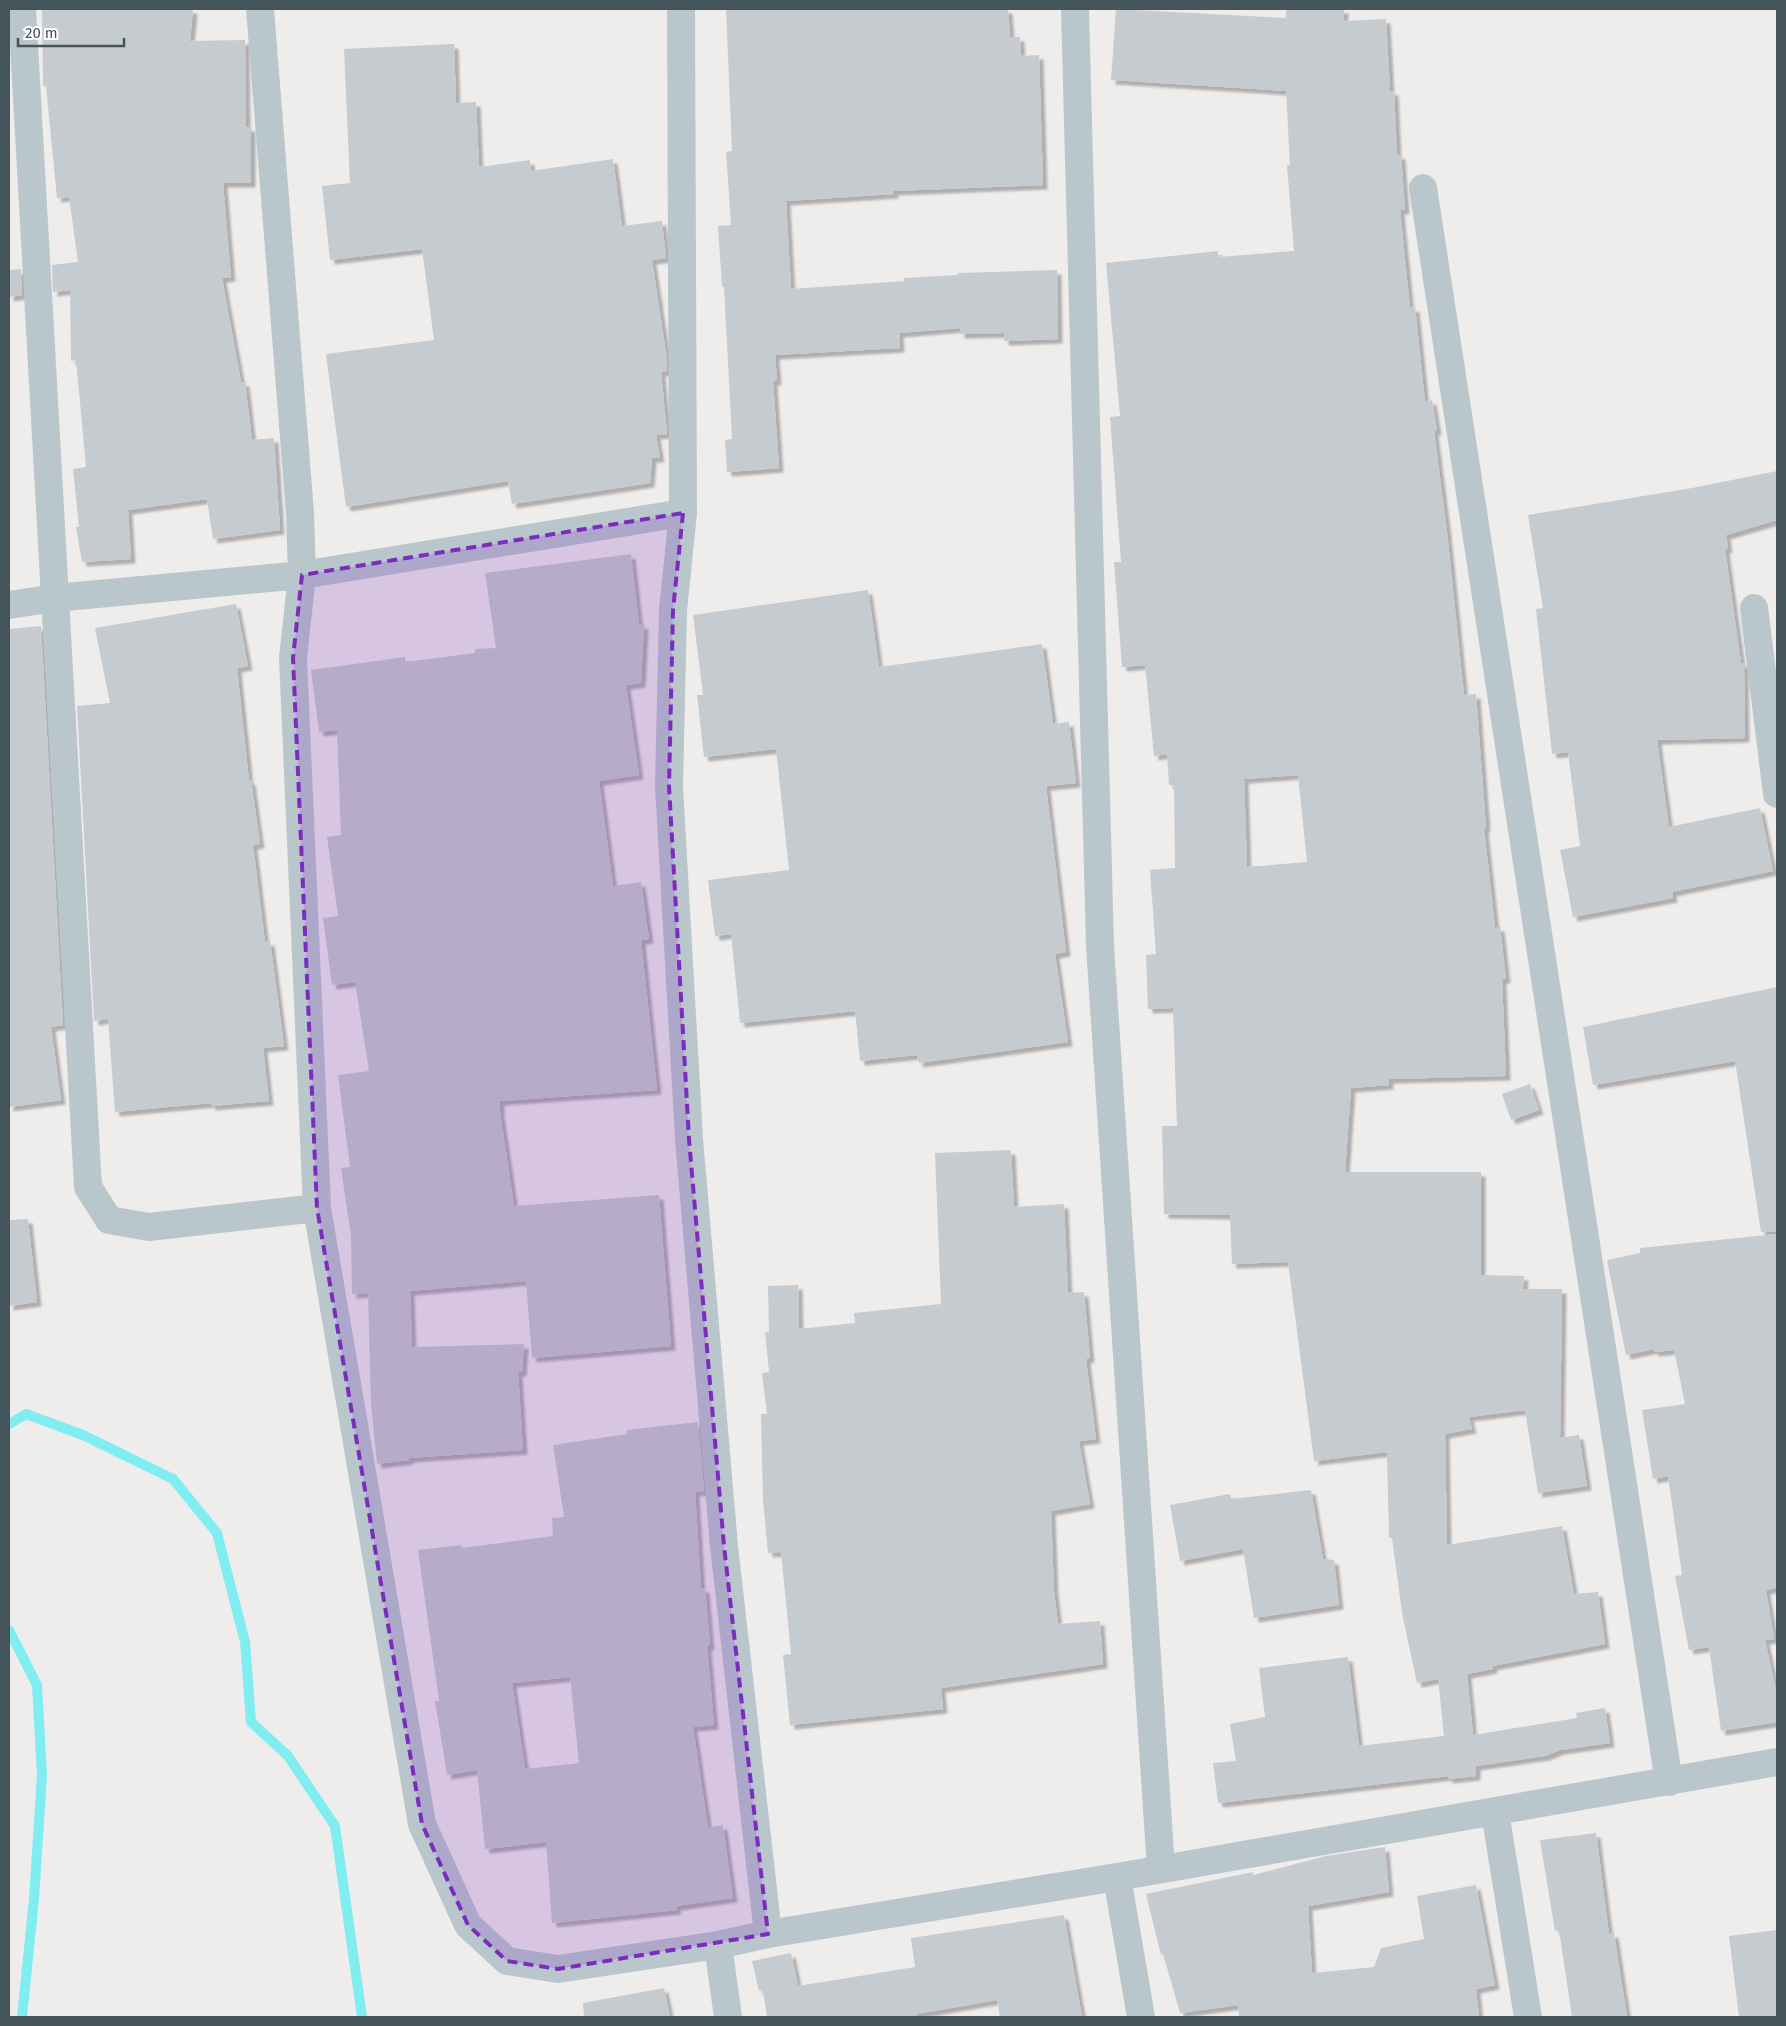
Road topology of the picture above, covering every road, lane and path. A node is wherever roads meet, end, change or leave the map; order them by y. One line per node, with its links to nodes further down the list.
1 (22, 9): 8 (street)
2 (260, 9): 7 (street)
3 (681, 9): 6 (street)
4 (1075, 9): 16 (street)
5 (1423, 188): 14 (street)
6 (683, 513): 7 (street); 18 (street)
7 (302, 575): 8 (street); 12 (street)
8 (55, 598): 9 (street); 12 (street)
9 (9, 605)
10 (1754, 608): 11 (street)
11 (1777, 794)
12 (317, 1208): 19 (street)
13 (1777, 1762): 14 (street)
14 (1669, 1782): 15 (street)
15 (1494, 1812): 16 (street); 22 (street)
16 (1161, 1869): 17 (street)
17 (1118, 1877): 18 (street); 21 (street)
18 (768, 1934): 19 (street)
19 (718, 1945): 20 (street)
20 (728, 2017)
21 (1141, 2017)
22 (1528, 2017)

